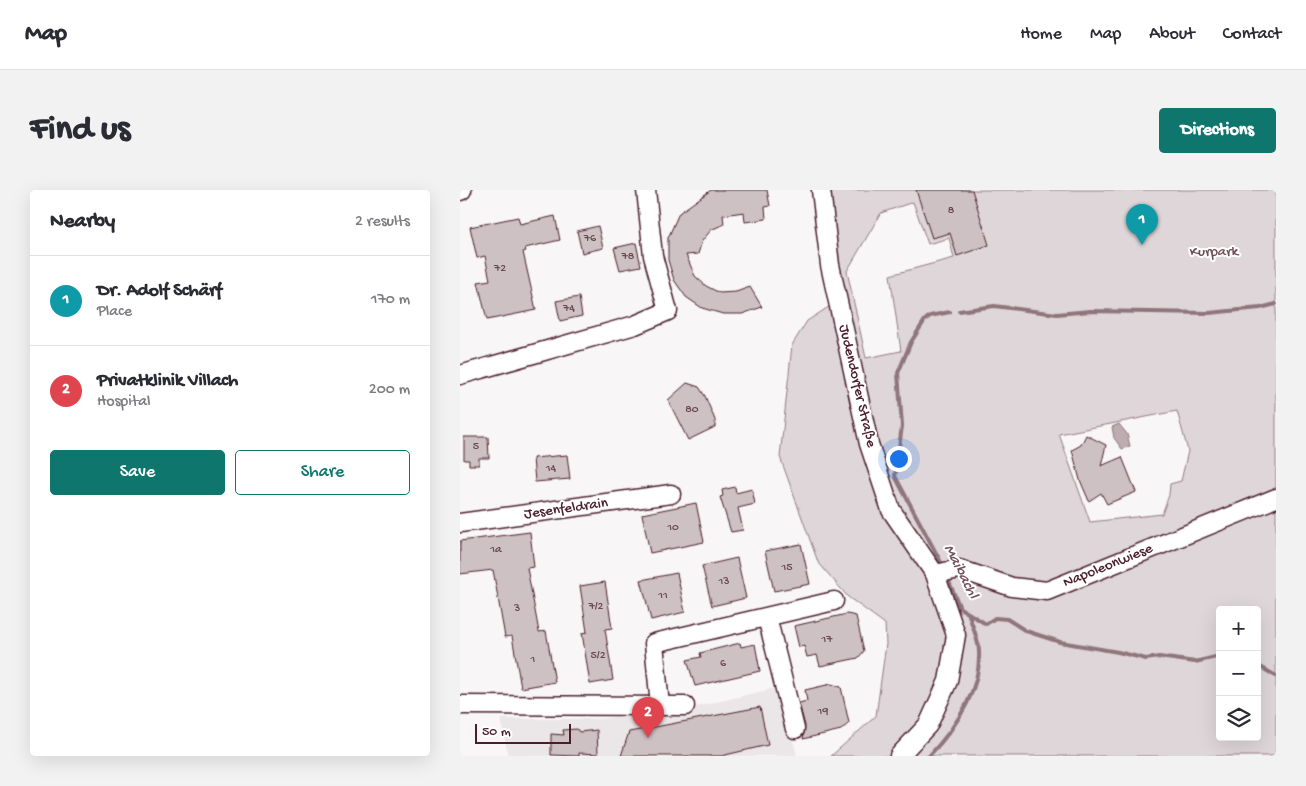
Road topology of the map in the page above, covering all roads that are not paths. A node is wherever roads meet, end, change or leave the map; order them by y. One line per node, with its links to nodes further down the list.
1 (646, 190): 3 (street)
2 (822, 190): 7 (street, Judendorfer Straße)
3 (460, 375)
4 (671, 494): 6 (street, Jesenfeldrain)
5 (1276, 498): 7 (street, Napoleonwiese)
6 (460, 523)
7 (942, 572): 14 (street, Judendorfer Straße)
8 (834, 601): 9 (street)
9 (767, 617): 11 (street); 13 (street)
10 (460, 705): 11 (street)
11 (660, 706): 12 (street)
12 (685, 706)
13 (795, 729)
14 (898, 756)

